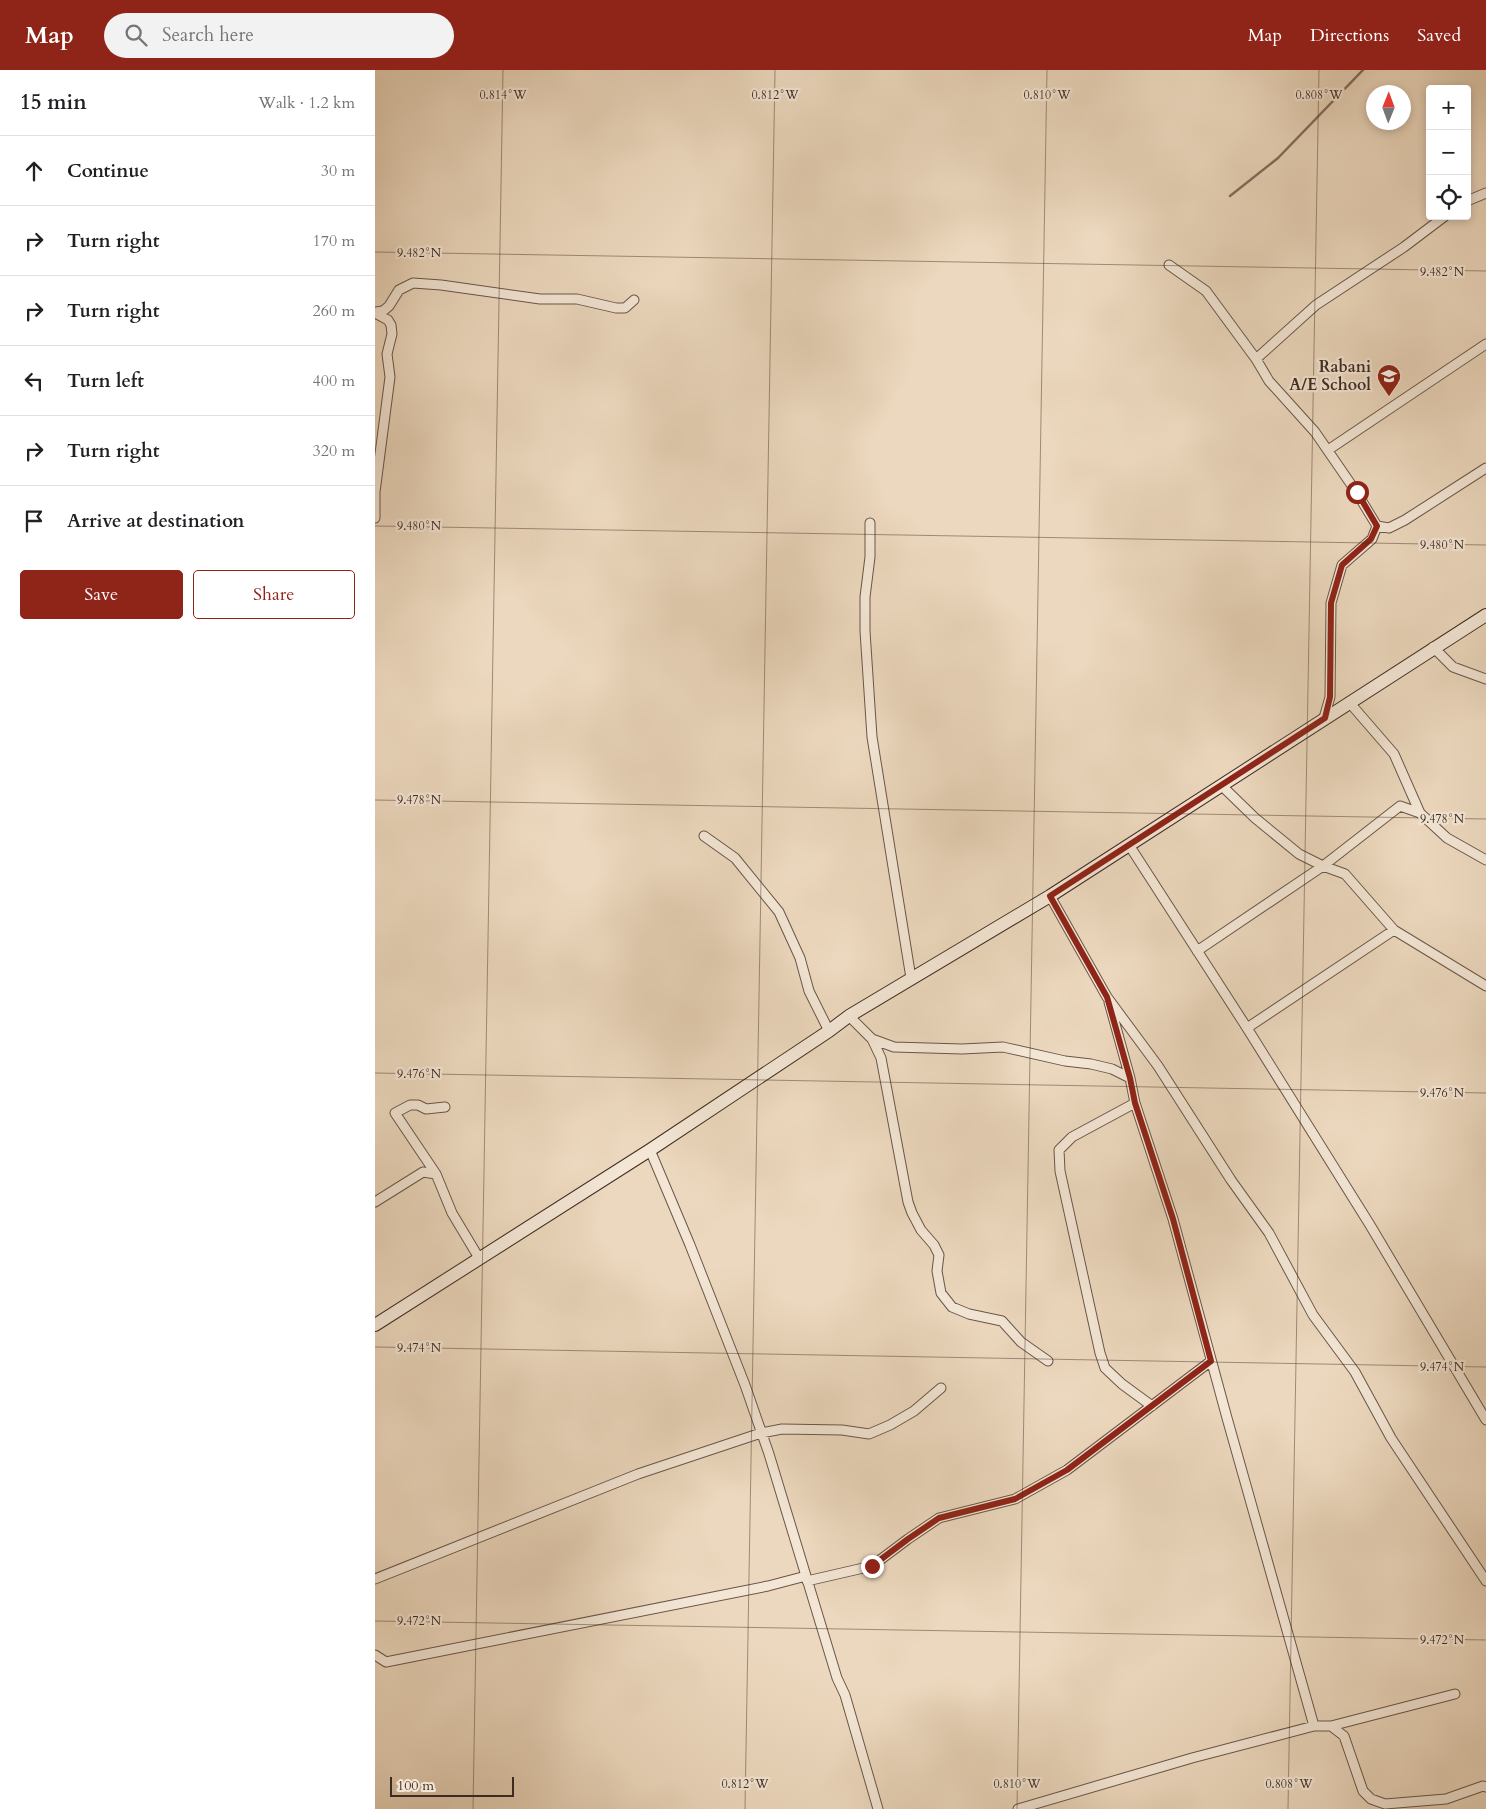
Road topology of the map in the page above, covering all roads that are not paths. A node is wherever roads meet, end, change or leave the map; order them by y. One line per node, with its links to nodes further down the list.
1 (1486, 193): 2 (street)
2 (1471, 199)
3 (1440, 220): 8 (street)
4 (1169, 265): 8 (street)
5 (635, 300): 6 (street)
6 (375, 313): 11 (street)
7 (1486, 344): 9 (street)
8 (1256, 359): 9 (street)
9 (1328, 450): 13 (street)
10 (1486, 468): 13 (street)
11 (375, 518)
12 (870, 523): 28 (street)
13 (1377, 526): 18 (street)
14 (1486, 615): 15 (main road)
15 (1433, 648): 16 (street); 17 (main road)
16 (1486, 679)
17 (1349, 702): 18 (main road); 20 (street)
18 (1325, 718): 19 (main road)
19 (1221, 785): 22 (main road); 24 (street)
20 (1420, 813): 23 (street); 24 (street)
21 (704, 836): 33 (street)
22 (1129, 845): 25 (main road); 27 (street)
23 (1486, 860)
24 (1323, 866): 26 (street); 27 (street)
25 (1050, 896): 28 (main road); 30 (street)
26 (1394, 930): 29 (street); 32 (street)
27 (1197, 951): 32 (street)
28 (911, 978): 31 (main road)
29 (1486, 986)
30 (1107, 997): 35 (street); 51 (street)
31 (849, 1016): 33 (main road); 34 (street)
32 (1247, 1028): 47 (street)
33 (829, 1031): 38 (main road)
34 (872, 1039): 35 (street); 43 (street)
35 (1130, 1078): 36 (street)
36 (1135, 1103): 44 (street); 46 (street)
37 (445, 1107): 39 (street)
38 (650, 1150): 41 (main road); 48 (street)
39 (436, 1174): 40 (street); 41 (street)
40 (375, 1202)
41 (479, 1258): 42 (main road)
42 (375, 1325)
43 (1048, 1361)
44 (1211, 1361): 46 (street); 54 (street)
45 (941, 1388): 48 (street)
46 (1152, 1406): 50 (street)
47 (1486, 1420)
48 (761, 1433): 49 (street); 50 (street)
49 (375, 1579)
50 (807, 1579): 52 (street); 57 (street)
51 (1486, 1581)
52 (375, 1655)
53 (1455, 1694): 55 (street)
54 (1314, 1726): 55 (street); 58 (street)
55 (1331, 1726): 56 (street)
56 (1486, 1787)
57 (878, 1809)
58 (1019, 1809)

